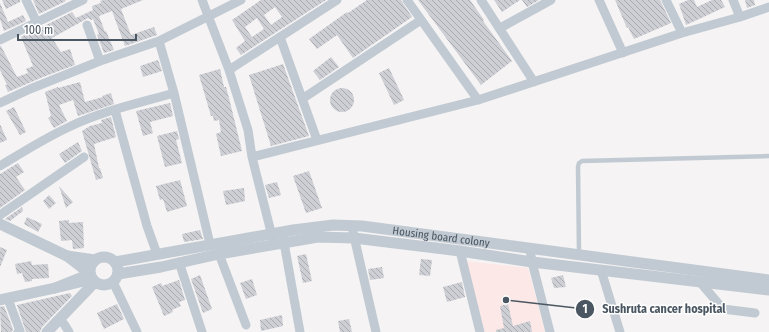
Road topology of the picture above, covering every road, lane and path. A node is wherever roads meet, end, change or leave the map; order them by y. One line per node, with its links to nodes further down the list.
1 (26, 0): 16 (street)
2 (82, 0): 16 (street)
3 (202, 0): 13 (street)
4 (241, 0): 13 (street)
5 (337, 0): 20 (street)
6 (407, 0): 15 (street)
7 (482, 0): 18 (street)
8 (599, 0): 23 (street)
9 (666, 0): 19 (street)
10 (733, 0): 14 (street)
11 (548, 1): 18 (street)
12 (769, 7): 14 (street)
13 (209, 16): 22 (street); 25 (street)
14 (740, 17): 19 (street)
15 (421, 20): 28 (street); 29 (street)
16 (37, 22): 21 (street)
17 (87, 25): 24 (street)
18 (500, 28): 26 (street)
19 (682, 34): 23 (street)
20 (280, 37): 25 (street); 28 (street)
21 (0, 40)
22 (159, 41): 24 (street); 27 (street)
23 (623, 53): 26 (street)
24 (100, 61): 30 (street)
25 (229, 70): 35 (street)
26 (534, 82): 29 (street)
27 (174, 93): 31 (street); 42 (street)
28 (302, 99): 32 (street)
29 (478, 100): 32 (street)
30 (0, 103)
31 (115, 110): 36 (street); 45 (street)
32 (317, 140): 35 (street)
33 (769, 156): 47 (lane)
34 (84, 157): 37 (street)
35 (252, 157): 40 (street)
36 (0, 166)
37 (0, 215)
38 (0, 224): 48 (street)
39 (353, 226): 40 (street, Housing board colony); 41 (street); 43 (street, Housing board colony)
40 (278, 238): 41 (street, Housing board colony); 42 (street, Housing board colony); 46 (street, Housing board colony); 67 (street)
41 (354, 238): 44 (street, Housing board colony); 68 (street)
42 (210, 244): 45 (street, Housing board colony)
43 (530, 249): 47 (street, Housing board colony); 52 (street)
44 (460, 252): 52 (street, Housing board colony); 69 (street)
45 (157, 254): 50 (street, Housing board colony)
46 (219, 254): 51 (street, Housing board colony); 61 (street)
47 (580, 255): 56 (street, Housing board colony)
48 (67, 256): 49 (street); 55 (street)
49 (94, 260): 50 (street); 55 (street)
50 (115, 262): 54 (street)
51 (179, 262): 54 (street, Housing board colony); 66 (street)
52 (532, 262): 53 (street, Housing board colony); 70 (street)
53 (602, 270): 57 (street, Housing board colony); 71 (street)
54 (115, 278): 55 (street); 65 (street)
55 (93, 279): 59 (street); 62 (street); 64 (street)
56 (769, 280)
57 (700, 282): 58 (street, Housing board colony); 60 (street)
58 (769, 290)
59 (4, 300): 63 (street)
60 (755, 313)
61 (246, 325)
62 (63, 329)
63 (18, 332)
64 (48, 332)
65 (137, 332)
66 (202, 332)
67 (300, 332)
68 (376, 332)
69 (480, 332)
70 (550, 332)
71 (620, 332)

